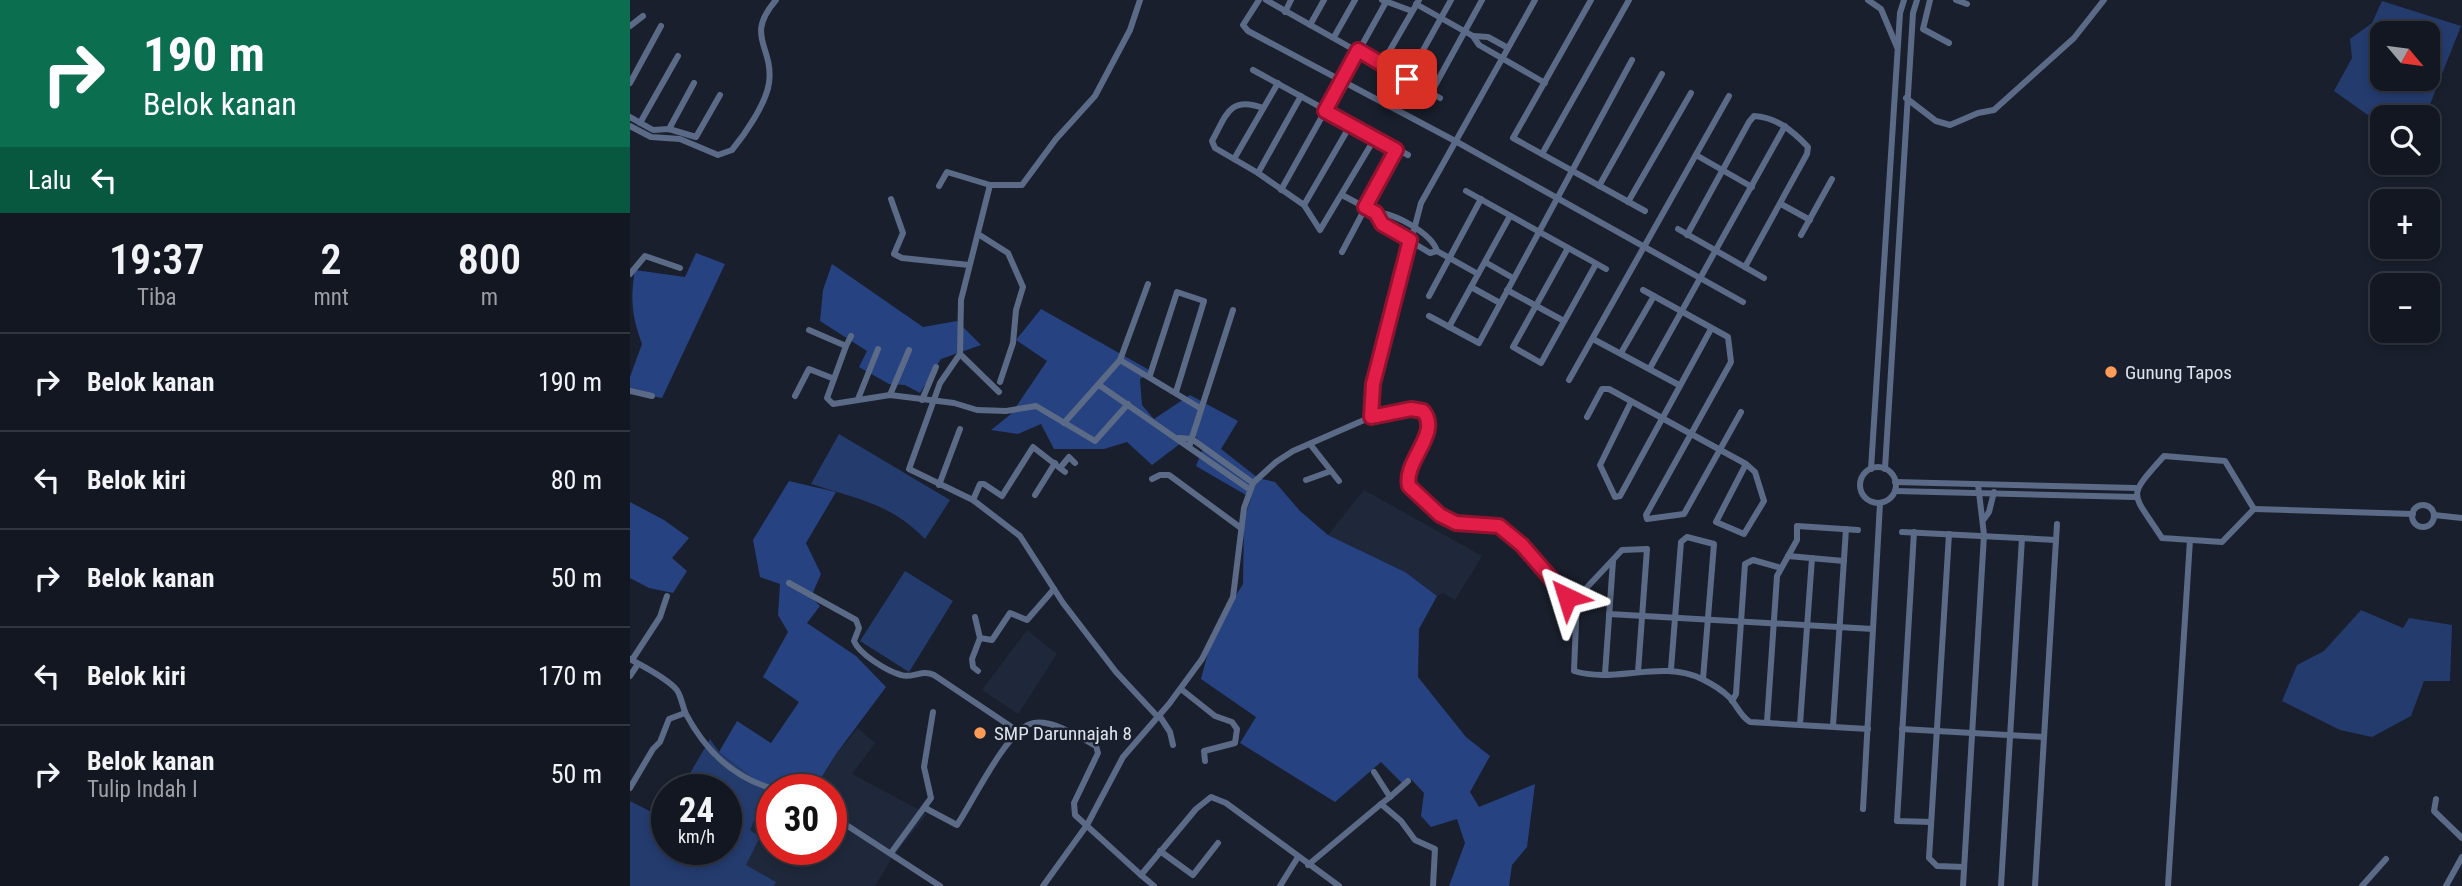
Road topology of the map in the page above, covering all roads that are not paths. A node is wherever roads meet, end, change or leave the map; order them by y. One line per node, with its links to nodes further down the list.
1 (776, 0): 59 (street)
2 (1140, 0): 75 (street)
3 (1259, 0): 42 (street)
4 (1266, 0): 22 (street)
5 (1291, 0): 22 (street)
6 (1324, 0): 25 (street)
7 (1356, 0): 30 (street)
8 (1451, 0): 24 (street)
9 (1482, 0): 28 (street)
10 (1535, 0): 32 (street)
11 (1591, 0): 46 (street)
12 (1629, 0): 67 (street)
13 (1868, 0): 33 (street)
14 (1904, 0): 33 (street)
15 (1917, 0): 52 (street)
16 (1930, 0): 31 (street)
17 (1956, 0): 20 (street)
18 (2104, 0): 52 (street)
19 (1384, 1): 21 (street); 34 (street)
20 (1967, 4)
21 (1415, 5): 24 (street); 38 (street)
22 (1285, 12): 25 (street)
23 (643, 16): 26 (street)
24 (1442, 18): 28 (street); 41 (street)
25 (1310, 25): 30 (street)
26 (630, 26)
27 (661, 26): 43 (street)
28 (1465, 32): 29 (street); 47 (street)
29 (1473, 36): 32 (street); 36 (street)
30 (1334, 37): 34 (street)
31 (1949, 43)
32 (1508, 48): 36 (street)
33 (1898, 48): 65 (street)
34 (1358, 50): 38 (street); 42 (street)
35 (678, 56): 57 (street)
36 (1503, 58): 46 (street); 63 (street)
37 (1632, 60): 71 (street)
38 (1382, 64): 41 (street)
39 (1253, 70): 45 (street)
40 (1662, 74): 77 (street)
41 (1407, 79): 47 (street)
42 (1342, 80): 55 (street); 63 (street)
43 (630, 83)
44 (694, 83): 61 (street)
45 (1278, 83): 50 (street); 54 (street)
46 (1545, 83): 67 (street)
47 (1432, 91): 53 (street)
48 (1691, 93): 85 (street)
49 (720, 94): 61 (street)
50 (1301, 96): 55 (street); 73 (street)
51 (1729, 96): 69 (street)
52 (1906, 98): 64 (street)
53 (1440, 99)
54 (1263, 108): 70 (street); 70 (street)
55 (1325, 111): 58 (street); 79 (street)
56 (630, 117): 57 (street)
57 (640, 123): 61 (street)
58 (1351, 124): 62 (street); 87 (street)
59 (630, 126)
60 (1786, 127): 72 (street); 78 (street); 86 (street)
61 (669, 129)
62 (1375, 138): 66 (street); 81 (street)
63 (1457, 142): 82 (street); 93 (street)
64 (1903, 142): 65 (street); 177 (street)
65 (1892, 143): 176 (street)
66 (1396, 150): 68 (street); 88 (street)
67 (1542, 154): 71 (street)
68 (1408, 155)
69 (1696, 155): 72 (street); 100 (street)
70 (1234, 159): 73 (street)
71 (1571, 170): 77 (street); 82 (street)
72 (1724, 170): 78 (street); 97 (street)
73 (1258, 173): 79 (street)
74 (1832, 179): 92 (street)
75 (990, 185): 76 (street); 96 (street)
76 (939, 186)
77 (1599, 186): 85 (street)
78 (1752, 187): 103 (street)
79 (1281, 190): 87 (street)
80 (1466, 191): 84 (street)
81 (1342, 195): 87 (street); 88 (street)
82 (1557, 197): 95 (street); 100 (street)
83 (891, 199): 108 (street)
84 (1481, 200): 91 (street); 105 (street)
85 (1628, 202): 89 (street)
86 (1781, 204): 92 (street); 109 (street)
87 (1305, 206)
88 (1365, 207): 90 (street); 104 (street)
89 (1645, 211)
90 (1376, 213): 93 (street); 99 (street)
91 (1510, 216): 95 (street); 106 (street)
92 (1810, 220): 98 (street)
93 (1413, 228): 99 (street); 102 (street)
94 (1678, 229): 97 (street)
95 (1538, 231): 101 (street); 114 (street)
96 (978, 234): 108 (street); 146 (street)
97 (1687, 235): 103 (street)
98 (1801, 235)
99 (1410, 240): 102 (street); 162 (street)
100 (1645, 246): 115 (street); 134 (street)
101 (1568, 248): 107 (street); 125 (street)
102 (1437, 251): 105 (street)
103 (1716, 251): 109 (street); 115 (street)
104 (1342, 252)
105 (1450, 258): 113 (street); 121 (street)
106 (1485, 262): 113 (street); 114 (street)
107 (1596, 264): 111 (street); 129 (street)
108 (969, 265): 138 (street)
109 (1745, 267): 116 (street)
110 (680, 268): 112 (street)
111 (1606, 269)
112 (630, 274)
113 (1478, 274): 118 (street)
114 (1513, 278): 120 (street)
115 (1700, 278): 123 (street); 127 (street)
116 (1764, 278)
117 (1148, 284): 140 (street)
118 (1471, 287): 124 (street); 130 (street)
119 (1643, 289): 122 (street)
120 (1507, 290): 124 (street); 125 (street)
121 (1429, 296)
122 (1654, 296): 127 (street); 139 (street)
123 (1743, 302)
124 (1500, 303): 130 (street)
125 (1536, 306): 129 (street); 129 (street)
126 (1233, 310): 160 (street)
127 (1682, 311): 131 (street); 142 (street)
128 (1429, 316): 130 (street)
129 (1564, 321)
130 (1449, 327)
131 (1711, 329): 148 (street); 167 (street)
132 (809, 330): 135 (street)
133 (851, 336): 135 (street)
134 (1593, 338): 139 (street); 145 (street)
135 (846, 346): 144 (street)
136 (878, 349): 155 (street)
137 (909, 350): 152 (street)
138 (960, 354): 150 (street); 157 (street)
139 (1621, 354): 142 (street)
140 (1120, 360): 143 (street); 147 (street)
141 (936, 367): 156 (street)
142 (1650, 368): 148 (street)
143 (1150, 375): 151 (street); 151 (street)
144 (832, 378): 154 (street); 155 (street)
145 (1569, 380)
146 (1000, 382)
147 (1099, 384): 159 (street); 165 (street)
148 (1679, 385): 164 (street)
149 (630, 391): 153 (street)
150 (999, 392)
151 (1176, 392): 160 (street)
152 (890, 395): 155 (street); 156 (street)
153 (652, 396)
154 (795, 396)
155 (858, 399)
156 (922, 400): 157 (street)
157 (936, 401): 165 (street); 184 (street)
158 (1631, 402): 163 (street); 164 (street); 164 (street)
159 (1128, 404): 165 (street); 168 (street)
160 (1200, 408): 169 (street)
161 (1741, 412): 172 (street)
162 (1371, 417): 170 (street); 218 (street)
163 (1587, 417)
164 (1662, 418): 167 (street)
165 (1064, 423)
166 (960, 429): 184 (street)
167 (1690, 433): 172 (street); 172 (street)
168 (1179, 438): 169 (street); 171 (street)
169 (1192, 439): 171 (street); 185 (street)
170 (1310, 444): 178 (street); 185 (street)
171 (1189, 447): 185 (street)
172 (1720, 449): 174 (street)
173 (1075, 463): 175 (street)
174 (1746, 464): 174 (street)
175 (1060, 468): 190 (street); 192 (street)
176 (1871, 469): 177 (street); 193 (street)
177 (1885, 469): 182 (street)
178 (1331, 471): 180 (street); 181 (street)
179 (1152, 479): 200 (street)
180 (1306, 480)
181 (1339, 481)
182 (1895, 482): 186 (street); 188 (street)
183 (1994, 484): 186 (street); 187 (street); 189 (street)
184 (939, 485): 192 (street)
185 (1251, 486): 200 (street)
186 (1978, 488): 188 (street); 189 (street); 198 (street)
187 (2136, 488): 191 (street); 194 (street)
188 (1895, 491): 193 (street)
189 (1994, 493): 191 (street); 198 (street)
190 (1035, 495)
191 (2135, 497): 209 (street)
192 (974, 500): 216 (street)
193 (1880, 503): 228 (street)
194 (2254, 509): 195 (street); 209 (street)
195 (2413, 514): 196 (street); 196 (street)
196 (2434, 515): 197 (street)
197 (2462, 518)
198 (1984, 519): 206 (street)
199 (2057, 524): 208 (street)
200 (1241, 528): 237 (street)
201 (1846, 529): 202 (street); 210 (street); 213 (street)
202 (1858, 530)
203 (1902, 532): 204 (street)
204 (1914, 532): 205 (street); 246 (street)
205 (1949, 534): 206 (street); 247 (street)
206 (1984, 535): 207 (street); 249 (street)
207 (2022, 538): 208 (street); 250 (street)
208 (2056, 540): 251 (street)
209 (2190, 540): 285 (street)
210 (1788, 556): 211 (street); 214 (street)
211 (1811, 558): 213 (street); 226 (street)
212 (1613, 561): 219 (street); 220 (street); 234 (street)
213 (1844, 561): 227 (street)
214 (1781, 569): 224 (street); 225 (street)
215 (789, 583): 248 (street)
216 (1054, 589): 229 (street); 241 (street)
217 (667, 596): 230 (street)
218 (1567, 597)
219 (1609, 614): 220 (street); 234 (street)
220 (1642, 616): 222 (street); 233 (street)
221 (975, 617): 229 (street)
222 (1675, 618): 223 (street); 223 (street); 231 (street)
223 (1708, 620): 224 (street); 236 (street)
224 (1741, 622): 225 (street); 238 (street)
225 (1774, 624): 226 (street); 242 (street)
226 (1807, 625): 227 (street); 243 (street)
227 (1839, 627): 228 (street); 244 (street)
228 (1873, 629): 245 (street)
229 (980, 638): 232 (street)
230 (633, 661): 235 (street); 240 (street)
231 (1671, 670): 233 (street); 236 (street)
232 (978, 671)
233 (1638, 672): 234 (street)
234 (1605, 674)
235 (630, 676)
236 (1703, 679): 238 (street)
237 (1181, 689): 241 (street); 253 (street)
238 (1732, 701): 242 (street)
239 (933, 712): 261 (street)
240 (685, 713): 256 (street); 257 (street)
241 (1159, 716): 252 (street); 265 (street)
242 (1767, 722): 243 (street)
243 (1800, 724): 244 (street)
244 (1833, 726): 245 (street)
245 (1868, 729): 262 (street)
246 (1902, 729): 247 (street); 263 (street)
247 (1937, 731): 249 (street); 263 (street)
248 (1019, 732): 261 (street); 265 (street)
249 (1973, 733): 250 (street); 274 (street)
250 (2010, 735): 251 (street); 283 (street)
251 (2044, 737): 284 (street)
252 (1173, 745)
253 (1205, 761)
254 (1374, 772): 258 (street)
255 (1408, 782): 258 (street)
256 (756, 783)
257 (630, 788)
258 (1390, 797): 260 (street)
259 (2436, 799): 266 (street)
260 (1381, 804): 273 (street); 281 (street)
261 (925, 808): 269 (street)
262 (1863, 809)
263 (1931, 822): 274 (street)
264 (847, 825): 269 (street)
265 (1087, 825): 275 (street); 277 (street)
266 (2462, 838)
267 (1217, 843): 268 (street)
268 (1160, 851): 270 (street); 275 (street)
269 (891, 853): 276 (street)
270 (1298, 857): 273 (street); 279 (street)
271 (2462, 857): 287 (street)
272 (2386, 859): 286 (street)
273 (1308, 865): 280 (street)
274 (1964, 867): 282 (street)
275 (1142, 875): 278 (street)
276 (940, 886)
277 (1043, 886)
278 (1154, 886)
279 (1280, 886)
280 (1339, 886)
281 (1433, 886)
282 (1963, 886)
283 (2001, 886)
284 (2035, 886)
285 (2168, 886)
286 (2362, 886)
287 (2446, 886)

